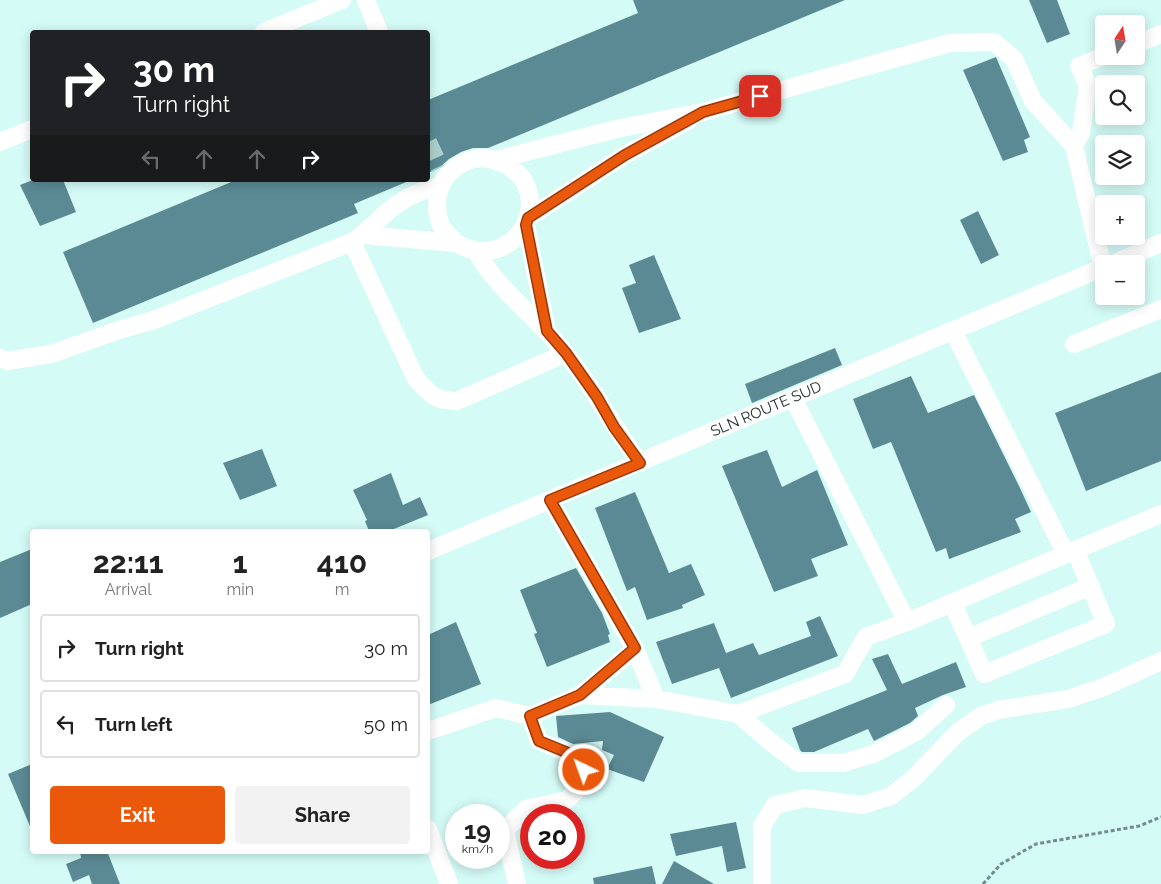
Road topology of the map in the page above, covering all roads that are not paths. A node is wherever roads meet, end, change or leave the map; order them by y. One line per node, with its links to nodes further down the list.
1 (342, 0): 3 (street)
2 (366, 0): 4 (street)
3 (269, 30)
4 (378, 30)
5 (1161, 34): 6 (street)
6 (1145, 40)
7 (1095, 60): 10 (street)
8 (703, 112): 10 (street); 12 (street); 14 (street)
9 (30, 130): 11 (street)
10 (1078, 139): 19 (street)
11 (0, 142)
12 (495, 160): 13 (street); 14 (street)
13 (442, 176): 15 (street); 16 (street)
14 (527, 221): 18 (street); 23 (street)
15 (358, 238): 16 (street); 26 (street); 27 (street)
16 (456, 243): 18 (street)
17 (1158, 248): 20 (street, SLN ROUTE SUD)
18 (476, 251): 23 (street)
19 (1104, 255)
20 (1138, 255)
21 (1095, 271): 24 (street, SLN ROUTE SUD)
22 (1161, 309): 25 (street)
23 (547, 331): 26 (street)
24 (953, 331): 28 (street, SLN ROUTE SUD); 33 (street)
25 (1074, 344)
26 (566, 353): 29 (street)
27 (0, 358)
28 (792, 398): 29 (street, SLN ROUTE SUD); 36 (street)
29 (640, 463): 30 (street, SLN ROUTE SUD)
30 (550, 500): 32 (street, SLN ROUTE SUD); 38 (street)
31 (1161, 514): 33 (street)
32 (430, 550)
33 (1071, 552): 34 (street); 35 (street)
34 (1091, 586): 37 (street); 37 (street)
35 (952, 602): 36 (street); 37 (street)
36 (907, 622): 43 (street)
37 (968, 638)
38 (635, 648): 40 (street); 41 (street)
39 (1161, 661): 49 (street)
40 (580, 695): 41 (street); 44 (street)
41 (656, 699): 43 (street)
42 (946, 705): 43 (street)
43 (738, 714)
44 (530, 716): 45 (street); 48 (street)
45 (430, 731)
46 (430, 834): 47 (street)
47 (449, 884)
48 (517, 884)
49 (762, 884)

